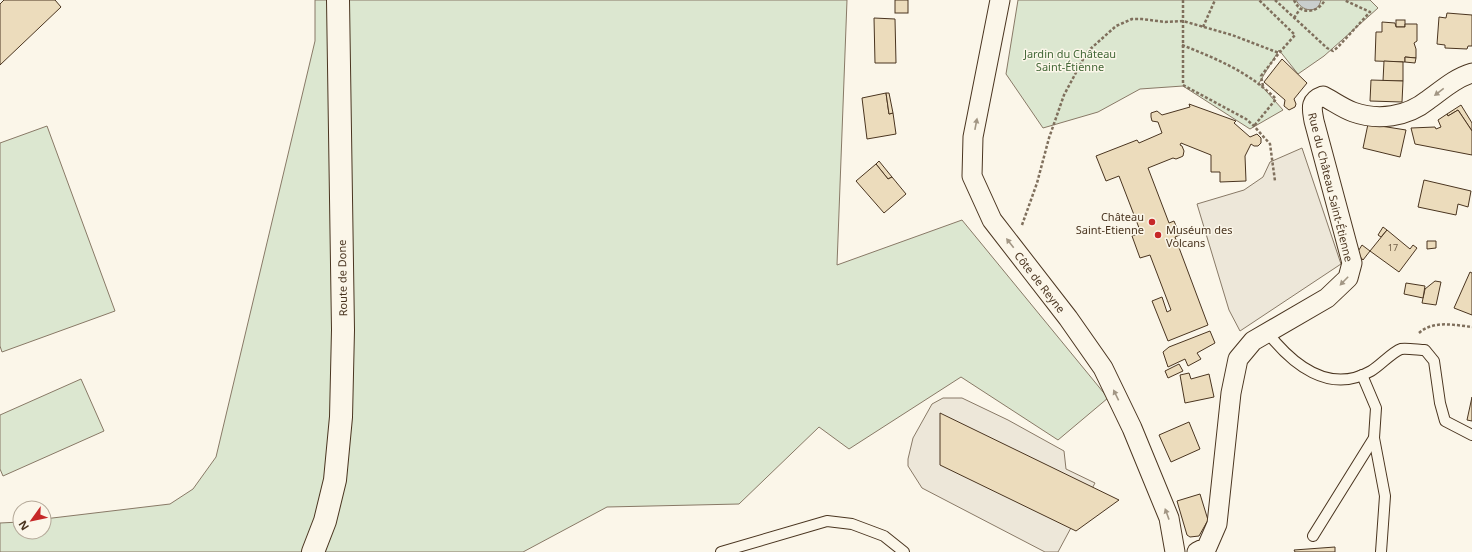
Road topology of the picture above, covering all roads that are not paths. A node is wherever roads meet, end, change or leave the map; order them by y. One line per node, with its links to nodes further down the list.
1 (338, 0): 9 (street, Route de Done)
2 (1000, 0): 12 (street, Côte de Reyne, one-way to 2)
3 (1472, 73): 4 (street, Rue du Château Saint-Étienne, one-way to 4)
4 (1267, 332): 5 (lane); 13 (street, Rue du Château Saint-Étienne)
5 (1362, 374): 6 (lane); 7 (lane)
6 (1472, 435)
7 (1374, 438): 8 (lane); 14 (lane)
8 (1313, 536)
9 (312, 552)
10 (721, 552): 11 (lane)
11 (904, 552)
12 (1175, 552)
13 (1197, 552)
14 (1381, 552)

